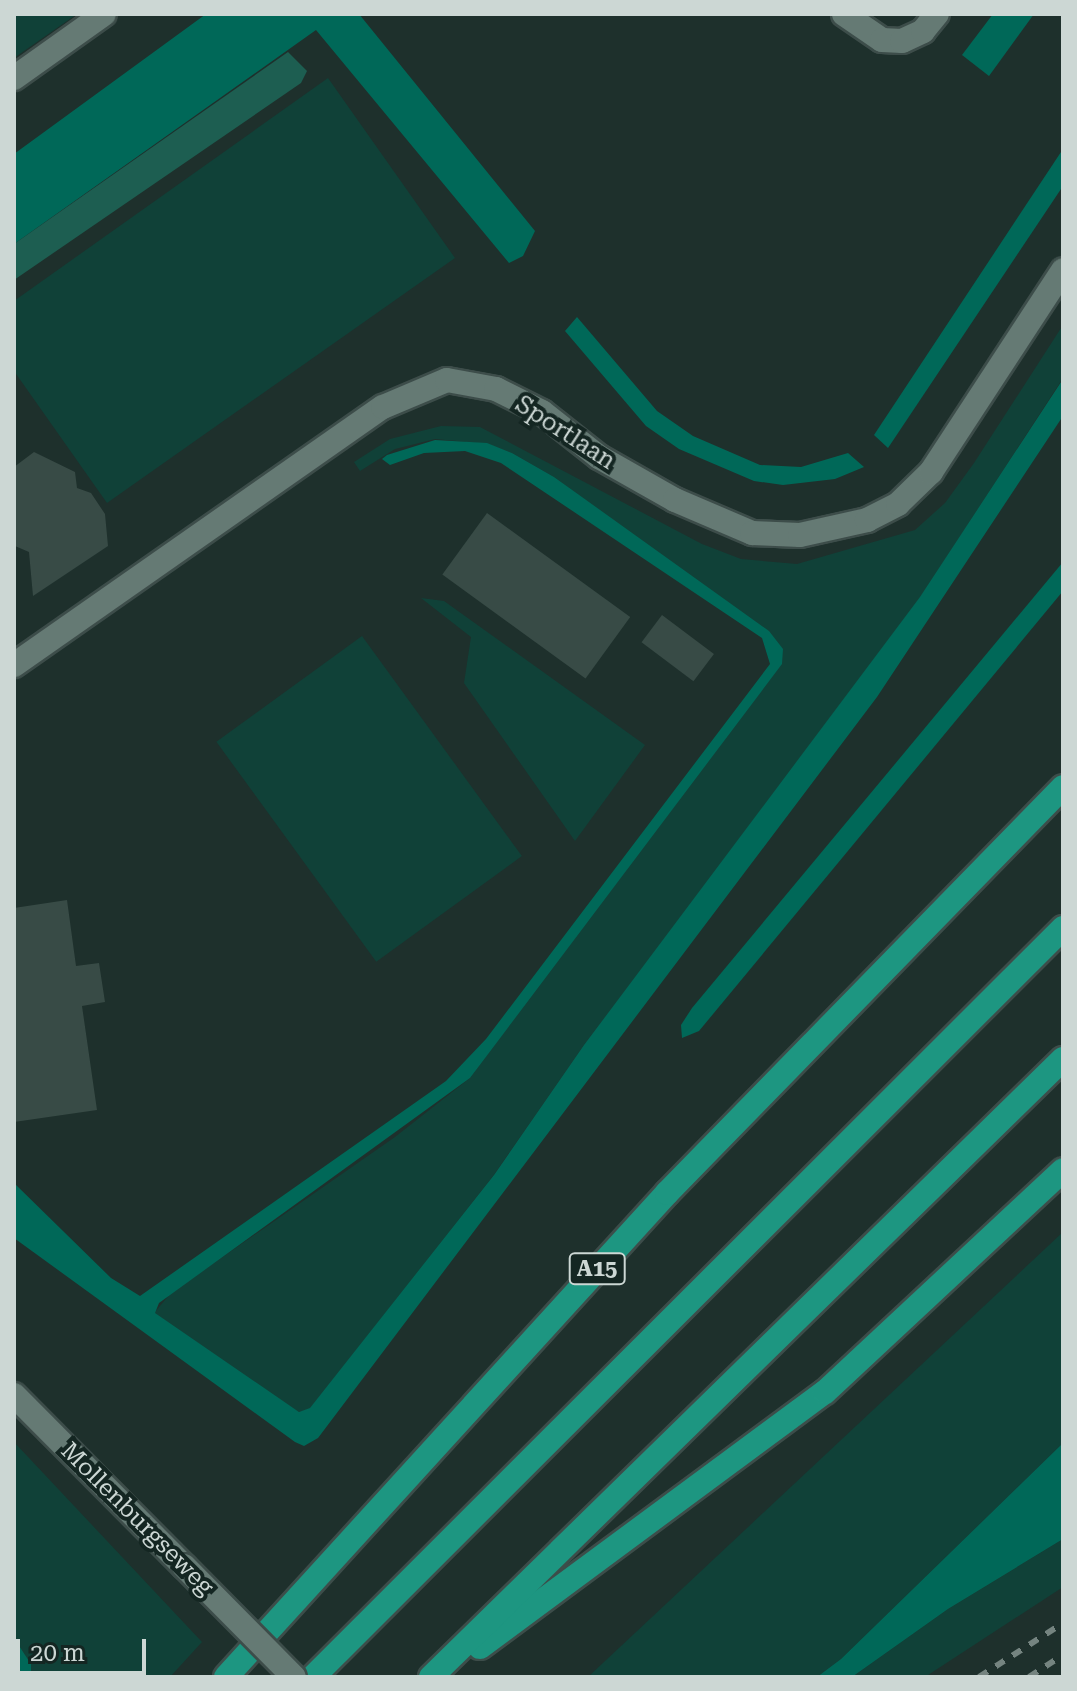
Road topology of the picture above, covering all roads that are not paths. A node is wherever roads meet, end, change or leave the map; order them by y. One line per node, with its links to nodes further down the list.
1 (104, 14): 4 (street)
2 (844, 14): 3 (street)
3 (937, 14)
4 (14, 78)
5 (1063, 270): 6 (street, Sportlaan)
6 (14, 665)
7 (1063, 787): 12 (highway, A15)
8 (1063, 928): 14 (highway)
9 (1063, 1059): 15 (highway)
10 (1063, 1170): 16 (highway)
11 (14, 1395): 13 (street, Mollenburgseweg, bridge)
12 (226, 1677)
13 (294, 1677)
14 (313, 1677)
15 (431, 1677)
16 (440, 1677)

